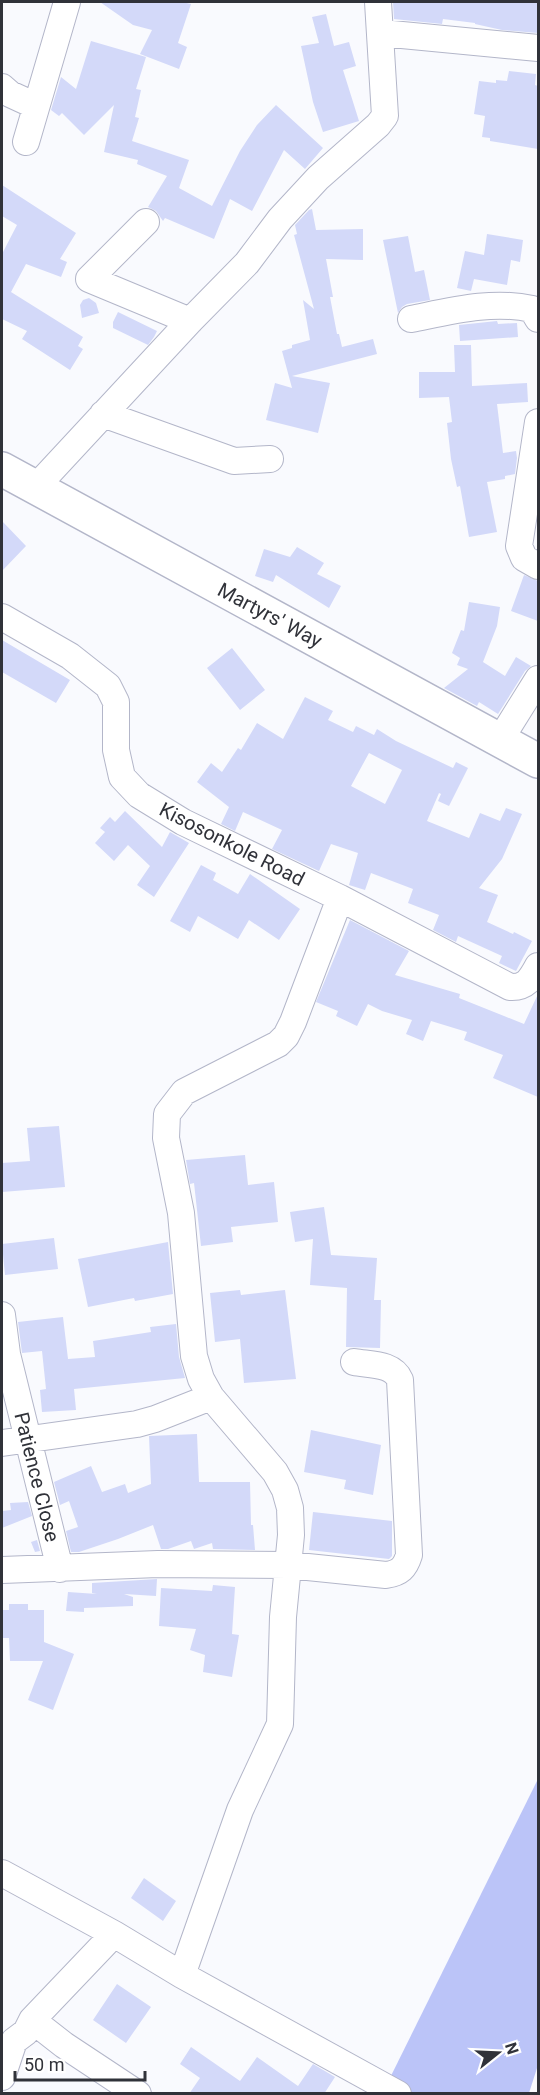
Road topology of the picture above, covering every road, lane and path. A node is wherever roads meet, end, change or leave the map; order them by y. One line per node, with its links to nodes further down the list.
1 (68, 2): 6 (street)
2 (378, 2): 3 (street)
3 (381, 33): 4 (street); 11 (street)
4 (538, 48)
5 (2, 87): 6 (street)
6 (36, 106): 7 (street)
7 (26, 142)
8 (146, 222): 11 (street)
9 (411, 319): 10 (street)
10 (538, 319)
11 (189, 321): 12 (street)
12 (103, 414): 14 (street); 16 (street)
13 (538, 422): 17 (street)
14 (270, 459)
15 (2, 469): 16 (main road, Martyrs' Way)
16 (35, 488): 20 (main road, Martyrs' Way)
17 (538, 566)
18 (2, 617): 22 (street, Kisosonkole Road)
19 (538, 679): 20 (street)
20 (500, 740): 21 (main road, Martyrs' Way)
21 (538, 761)
22 (340, 898): 23 (street, Kisosonkole Road); 26 (street)
23 (535, 979)
24 (2, 1316): 27 (street, Patience Close)
25 (354, 1362): 29 (street)
26 (211, 1397): 27 (street); 29 (street)
27 (28, 1440): 28 (street); 30 (street, Patience Close)
28 (2, 1443)
29 (288, 1565): 30 (street); 34 (street)
30 (60, 1569): 31 (street)
31 (2, 1570)
32 (2, 1873): 33 (street)
33 (114, 1934): 34 (street); 35 (street)
34 (182, 1975): 38 (street)
35 (32, 2020): 36 (street); 37 (street)
36 (2, 2077)
37 (138, 2094)
38 (398, 2094)

